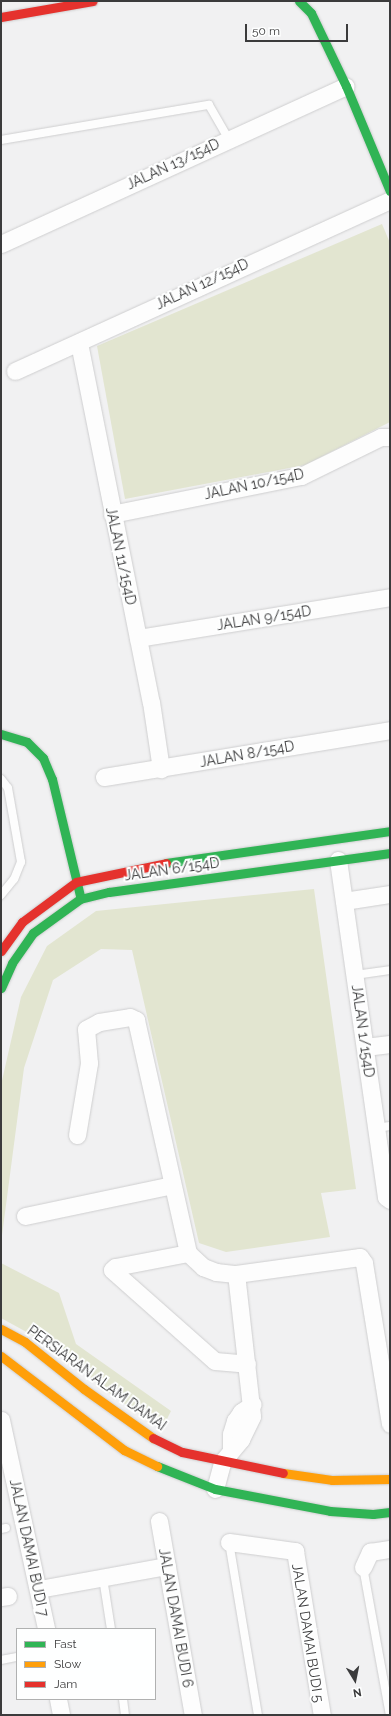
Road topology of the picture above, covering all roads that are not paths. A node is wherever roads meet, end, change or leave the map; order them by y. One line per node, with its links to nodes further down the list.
1 (93, 1): 3 (street)
2 (299, 1): 4 (street)
3 (1, 17)
4 (346, 86): 5 (street, JALAN 13/154D); 7 (street)
5 (228, 138): 6 (lane); 9 (street, JALAN 13/154D)
6 (1, 140)
7 (390, 191)
8 (390, 200): 10 (street, JALAN 12/154D)
9 (1, 244)
10 (79, 343): 11 (street, JALAN 12/154D); 13 (street, JALAN 11/154D)
11 (15, 371)
12 (390, 437): 13 (street, JALAN 10/154D)
13 (112, 514): 15 (street, JALAN 11/154D)
14 (390, 597): 15 (street, JALAN 9/154D)
15 (138, 638): 18 (street, JALAN 11/154D)
16 (390, 730): 18 (street, JALAN 8/154D)
17 (2, 731): 24 (street)
18 (161, 769): 19 (street, JALAN 8/154D)
19 (104, 777)
20 (1, 779): 29 (lane)
21 (390, 831): 22 (street, JALAN 6/154D)
22 (337, 849): 23 (street, JALAN 6/154D); 25 (street, JALAN 6/154D); 30 (street, JALAN 6/154D); 31 (street, JALAN 1/154D)
23 (390, 853)
24 (71, 861): 25 (street); 26 (street); 27 (street)
25 (115, 872): 26 (street, JALAN 6/154D)
26 (76, 882): 27 (street, JALAN 6/154D); 30 (street)
27 (58, 894): 32 (street, JALAN 6/154D)
28 (390, 894): 31 (street)
29 (1, 895)
30 (80, 899): 35 (street, JALAN 6/154D)
31 (344, 901): 34 (street, JALAN 1/154D)
32 (1, 951)
33 (390, 970): 34 (lane)
34 (355, 976): 37 (street, JALAN 1/154D)
35 (1, 988)
36 (390, 1044): 37 (street)
37 (365, 1047): 38 (street, JALAN 1/154D)
38 (383, 1127): 41 (street, JALAN 1/154D)
39 (77, 1135): 40 (street)
40 (172, 1185): 42 (street); 43 (street)
41 (390, 1200)
42 (25, 1216)
43 (188, 1253): 44 (street); 47 (street)
44 (236, 1274): 47 (street); 48 (street)
45 (1, 1329): 51 (street, PERSIARAN ALAM DAMAI)
46 (1, 1356): 53 (street)
47 (247, 1364): 51 (street)
48 (387, 1388): 50 (street)
49 (1, 1420): 61 (street, JALAN DAMAI BUDI 7)
50 (390, 1424)
51 (227, 1456): 52 (street, PERSIARAN ALAM DAMAI); 53 (street)
52 (390, 1479)
53 (215, 1488): 54 (street)
54 (390, 1512)
55 (159, 1521): 58 (street, JALAN DAMAI BUDI 6)
56 (229, 1542): 71 (lane); 72 (street, JALAN DAMAI BUDI 5)
57 (390, 1549): 59 (street)
58 (167, 1566): 60 (street); 70 (street, JALAN DAMAI BUDI 6)
59 (363, 1567): 73 (lane)
60 (103, 1578): 61 (street); 63 (lane)
61 (38, 1589): 62 (street, JALAN DAMAI BUDI 7)
62 (46, 1628)
63 (111, 1628)
64 (16, 1657): 65 (lane)
65 (1, 1660)
66 (58, 1700): 68 (street)
67 (123, 1700): 69 (lane)
68 (61, 1715)
69 (125, 1715)
70 (193, 1715)
71 (258, 1715)
72 (322, 1715)
73 (390, 1715)

